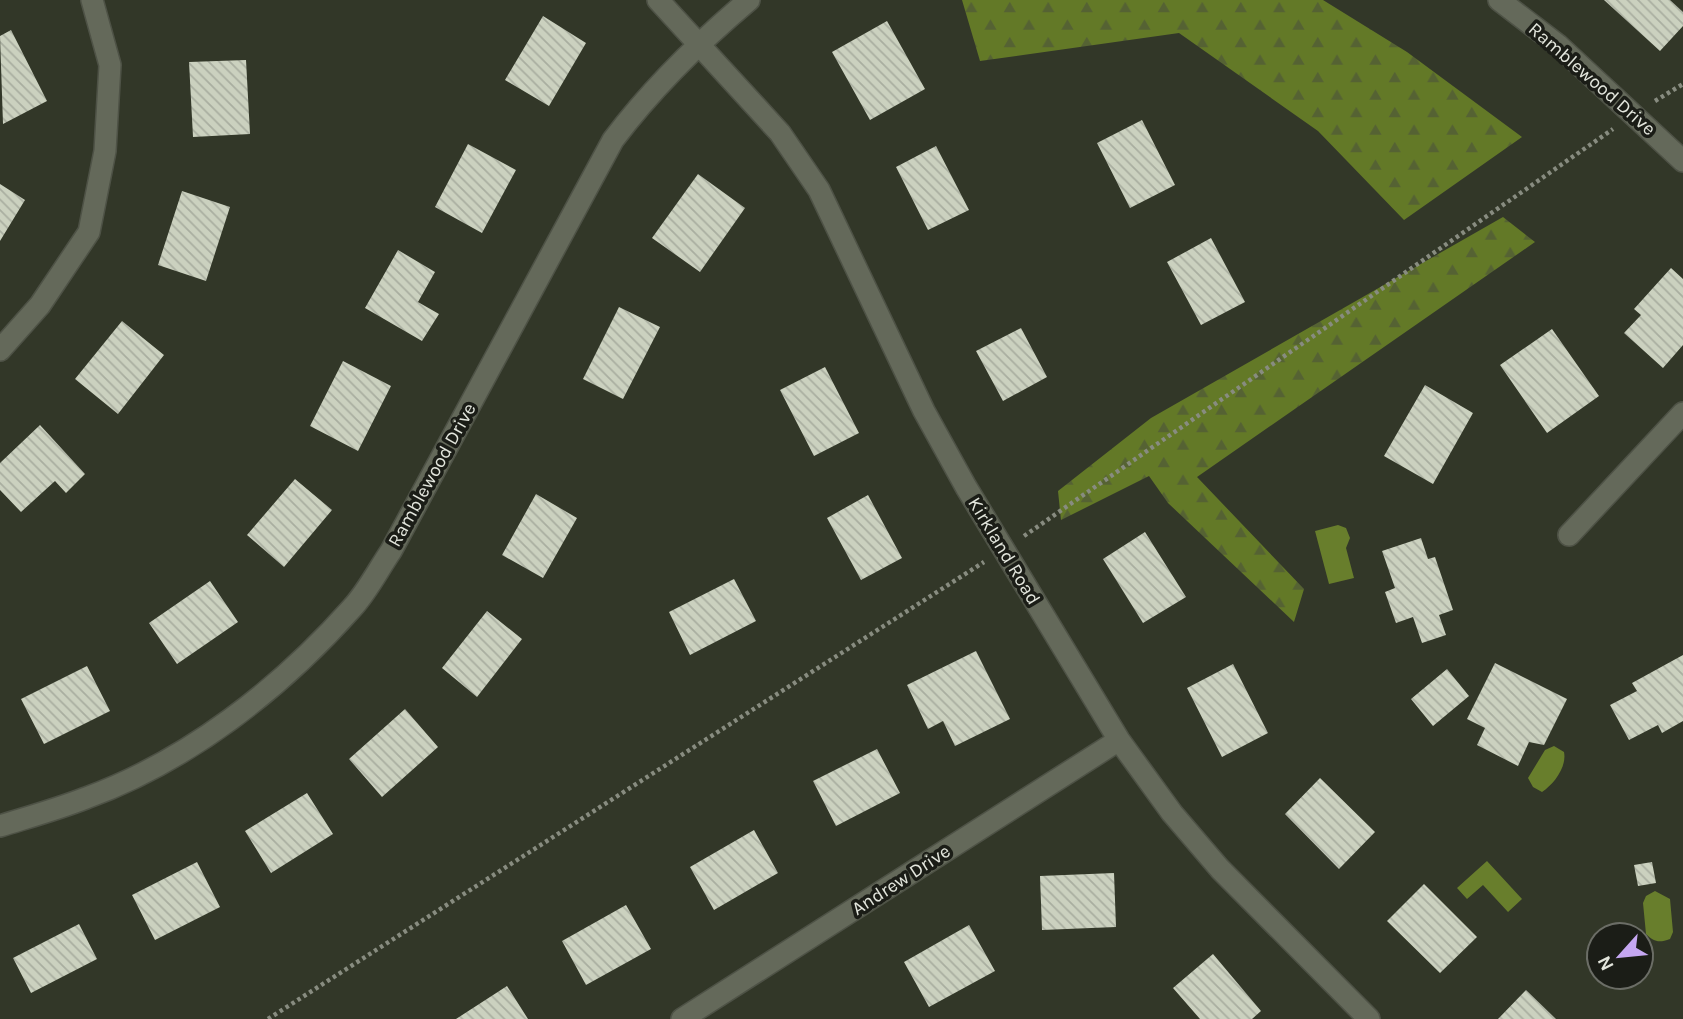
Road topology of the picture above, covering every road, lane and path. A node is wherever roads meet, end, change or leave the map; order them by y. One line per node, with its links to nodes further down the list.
1 (92, 0): 7 (street)
2 (658, 0): 5 (street, Kirkland Road)
3 (749, 0): 5 (street, Ramblewood Drive)
4 (1499, 0): 6 (street, Ramblewood Drive)
5 (698, 43): 10 (street, Kirkland Road); 11 (street, Ramblewood Drive)
6 (1683, 161)
7 (0, 350)
8 (1683, 414): 9 (street)
9 (1569, 535)
10 (1119, 740): 12 (street, Andrew Drive); 13 (street, Kirkland Road)
11 (0, 826)
12 (682, 1019)
13 (1369, 1019)

